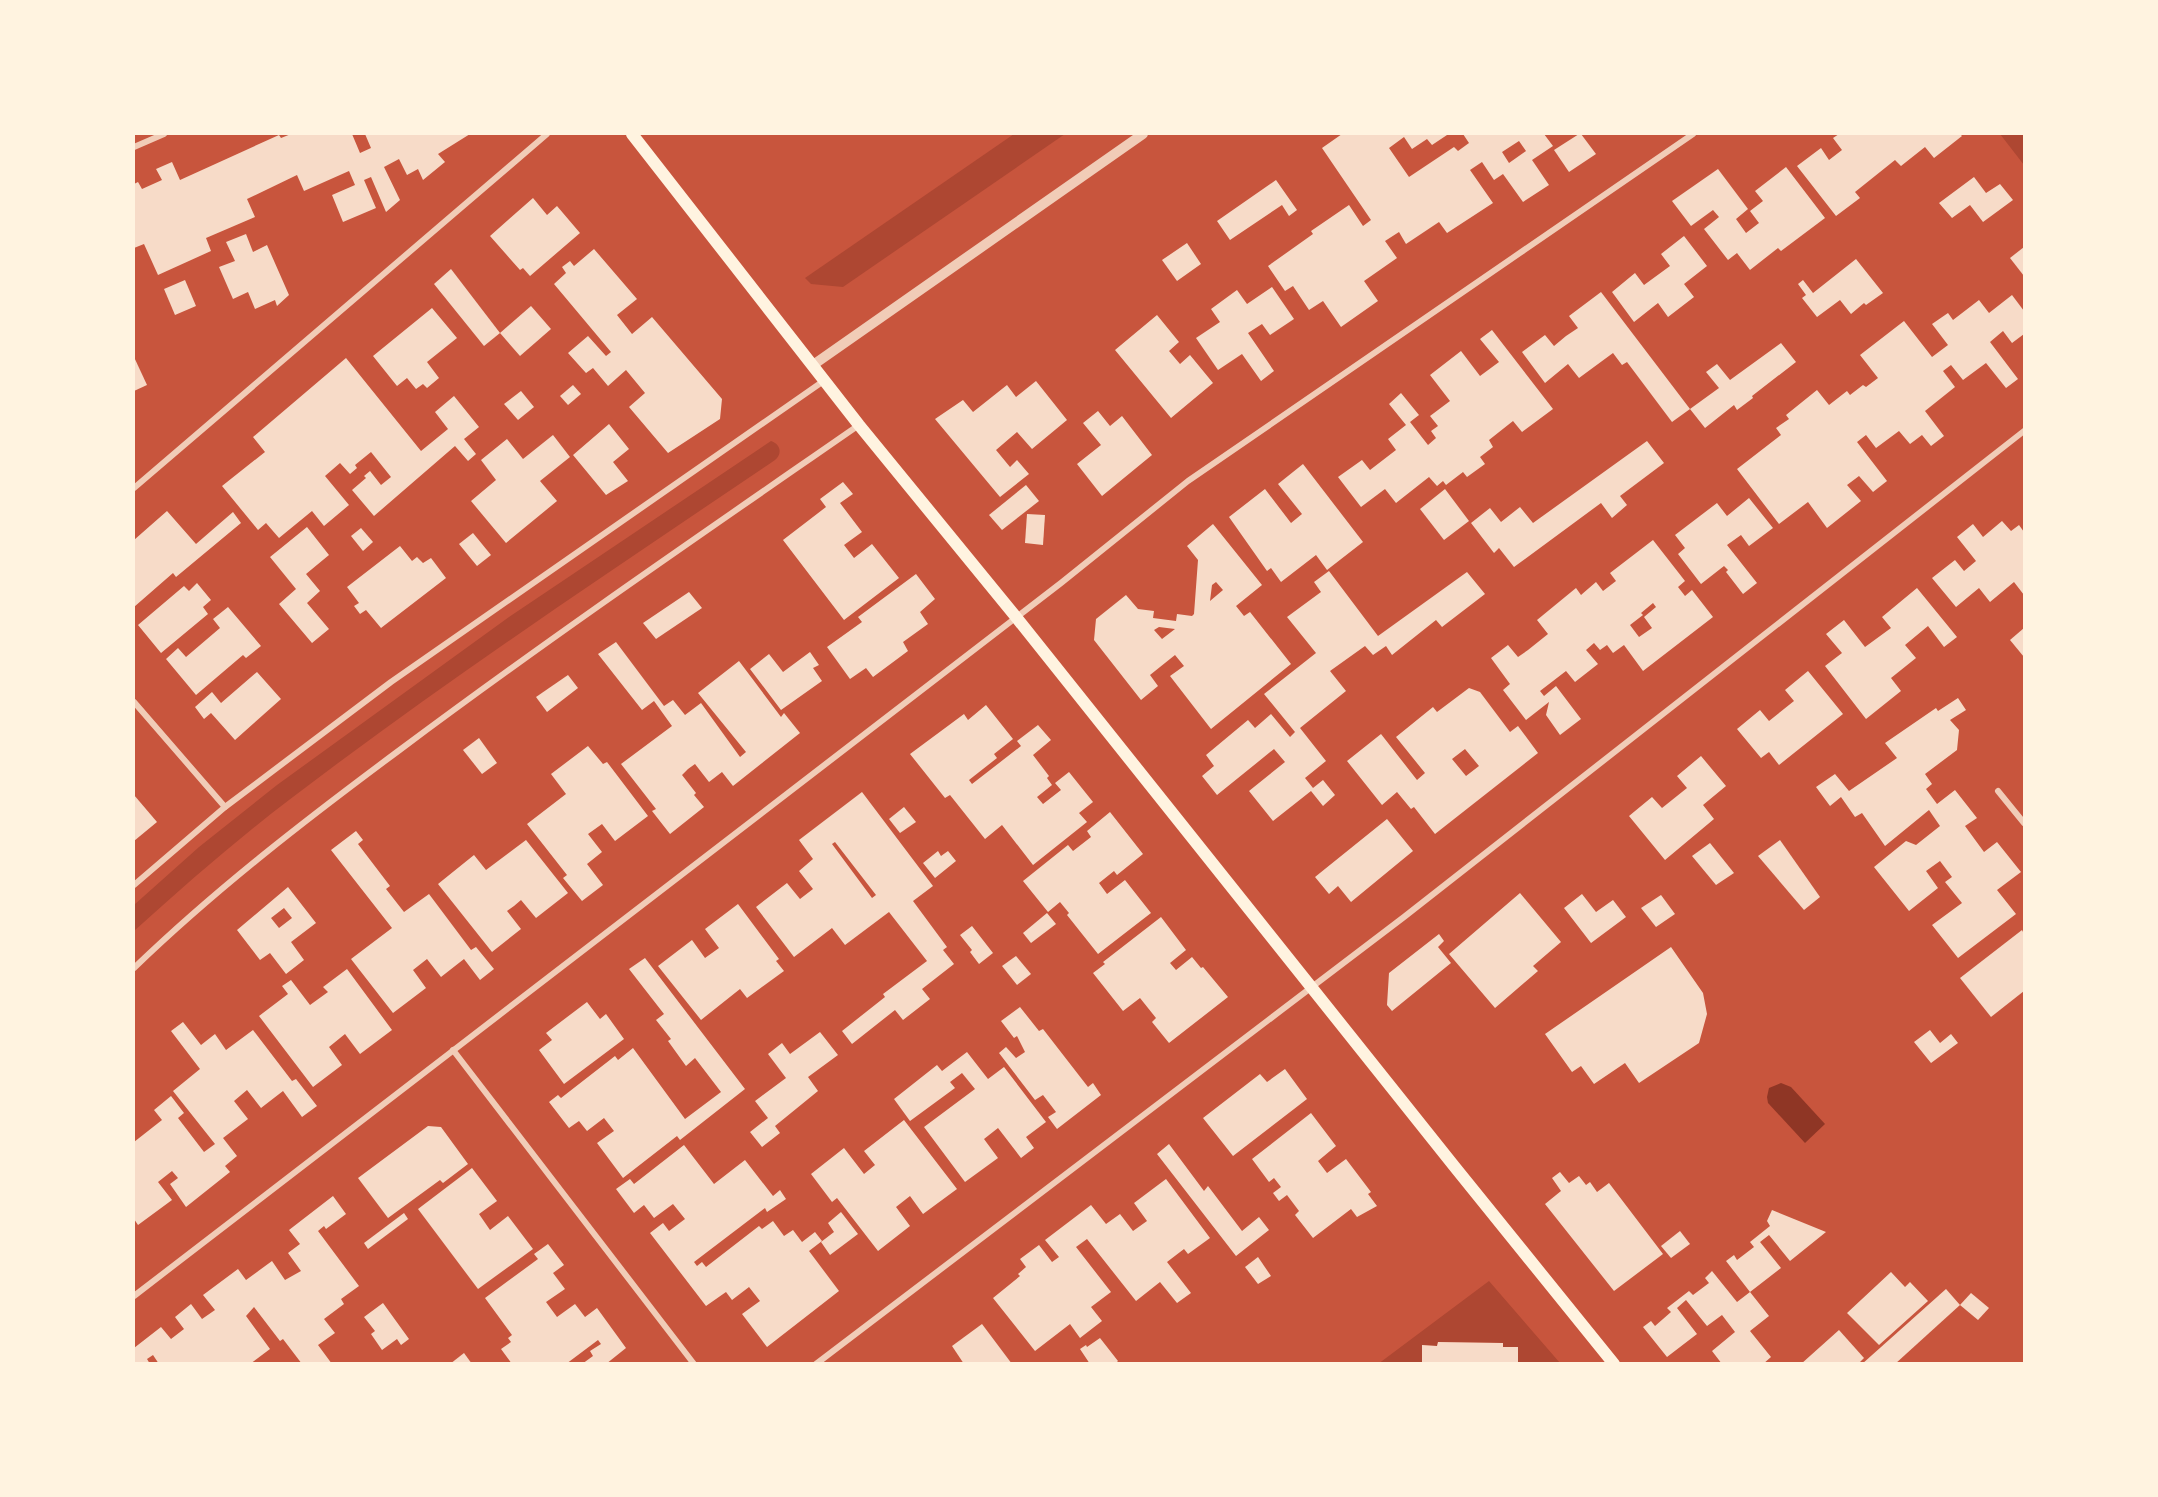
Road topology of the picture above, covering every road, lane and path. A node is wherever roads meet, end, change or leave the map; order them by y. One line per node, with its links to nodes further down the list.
1 (164, 134): 6 (street)
2 (547, 134): 11 (street)
3 (632, 134): 7 (main road)
4 (1143, 134): 7 (street)
5 (1693, 134): 12 (street)
6 (134, 147)
7 (813, 365): 8 (main road)
8 (825, 380): 9 (main road); 15 (street)
9 (859, 425): 12 (main road); 18 (street)
10 (2025, 431): 19 (street)
11 (134, 488)
12 (1016, 617): 19 (main road); 20 (street)
13 (134, 702): 15 (street)
14 (1998, 791): 16 (street)
15 (225, 807): 17 (street)
16 (2025, 824)
17 (134, 885)
18 (134, 968)
19 (1313, 987): 23 (street); 24 (main road)
20 (453, 1050): 21 (street); 22 (street)
21 (134, 1296)
22 (694, 1364)
23 (816, 1364)
24 (1614, 1364)

